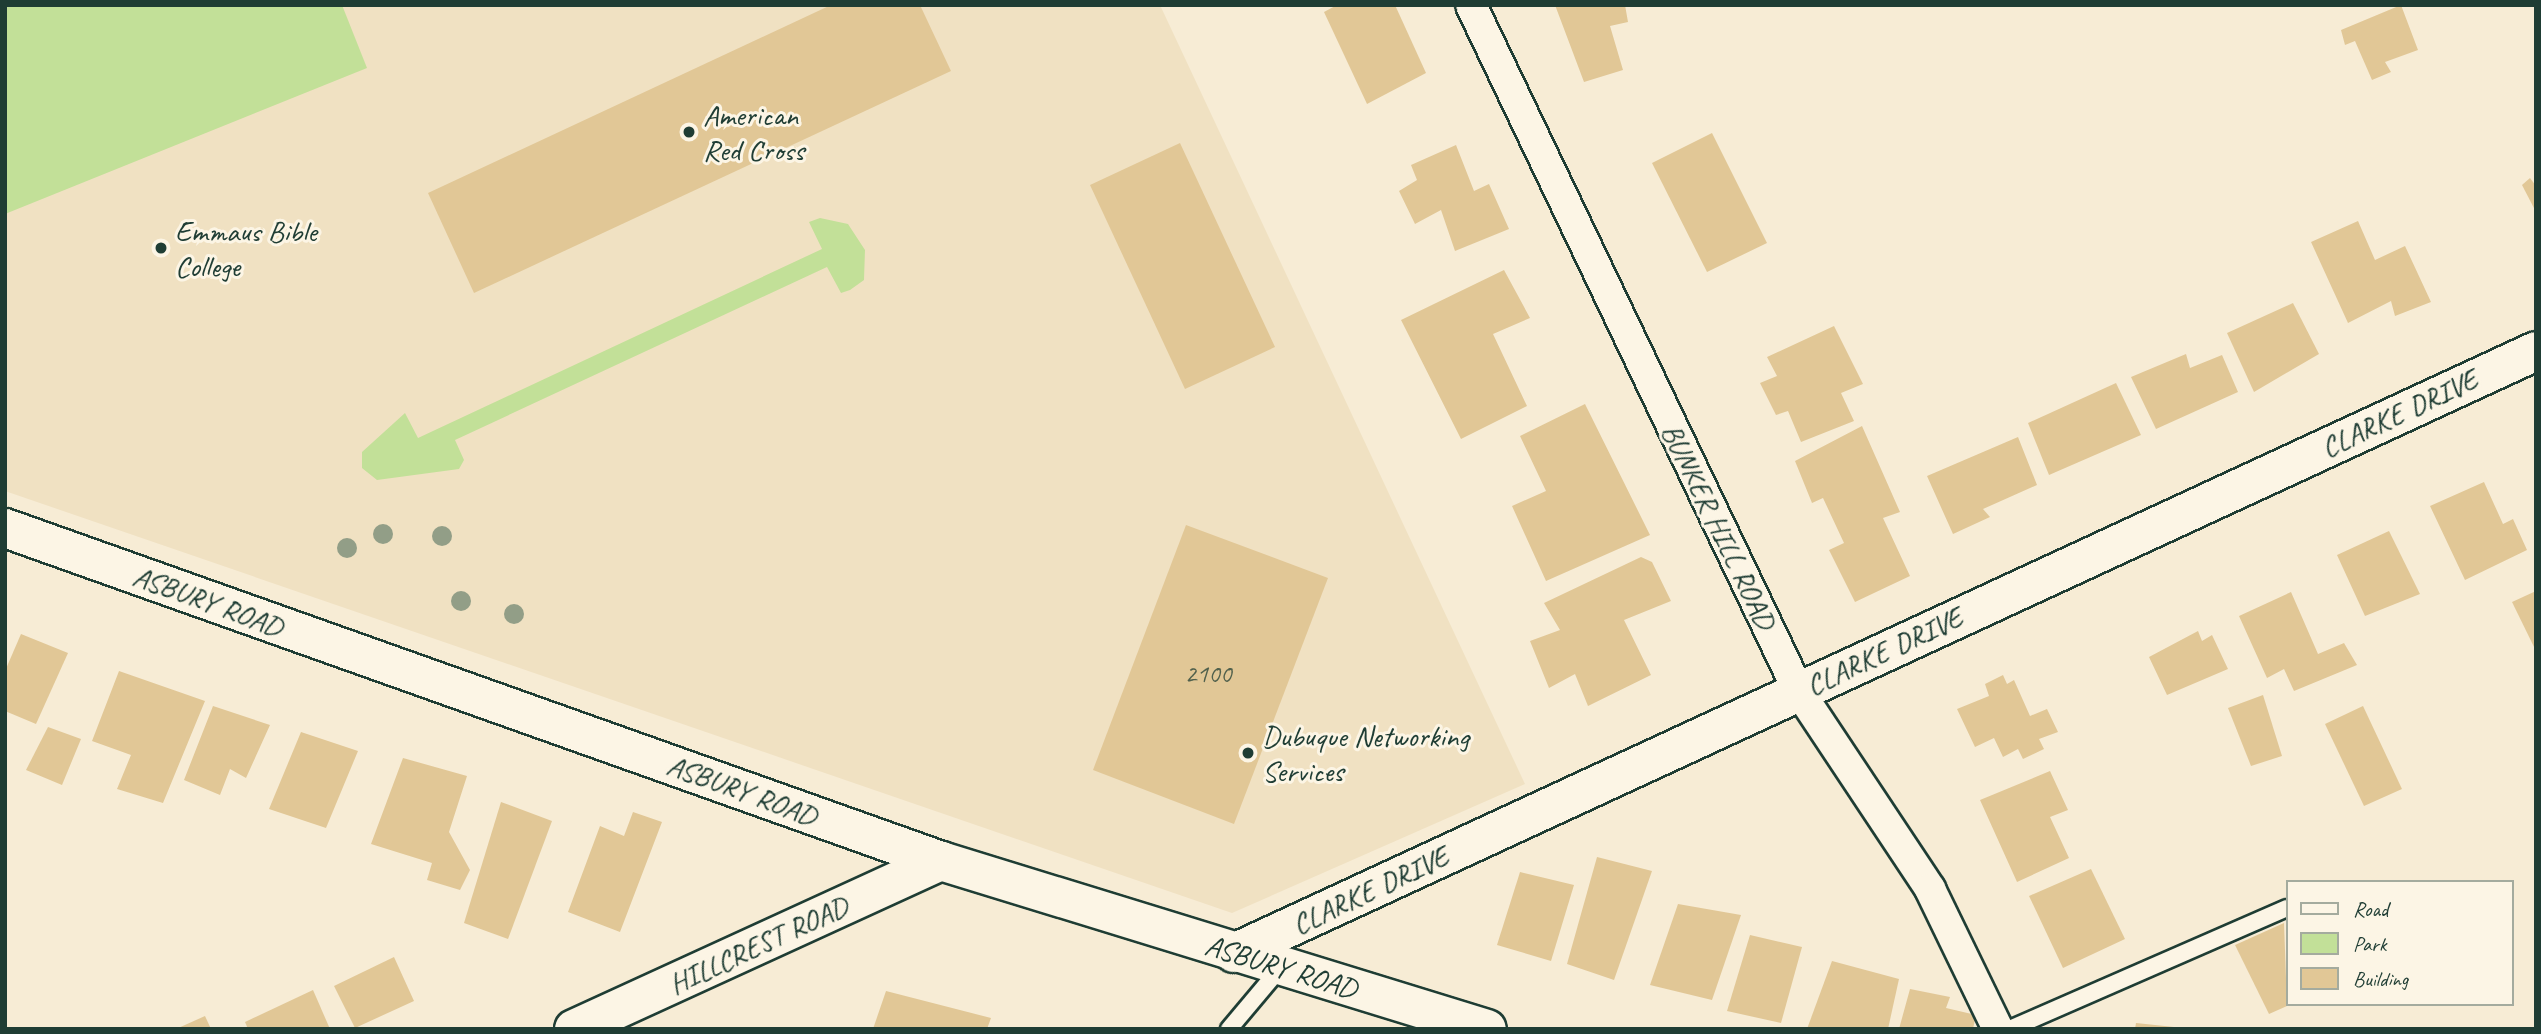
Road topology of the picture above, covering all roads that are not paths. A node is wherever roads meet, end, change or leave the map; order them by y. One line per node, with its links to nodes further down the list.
1 (1471, 5): 4 (street, BUNKER HILL ROAD)
2 (2536, 351): 4 (street, CLARKE DRIVE)
3 (5, 528): 5 (street, ASBURY ROAD)
4 (1798, 690): 7 (street, CLARKE DRIVE); 12 (street, BUNKER HILL ROAD)
5 (941, 861): 7 (street, ASBURY ROAD); 9 (street, HILLCREST ROAD)
6 (2286, 908): 13 (lane)
7 (1234, 953): 8 (street, ASBURY ROAD)
8 (1281, 967): 10 (lane); 11 (street, ASBURY ROAD)
9 (574, 1029)
10 (1229, 1029)
11 (1487, 1029)
12 (1998, 1029)
13 (2010, 1029)

